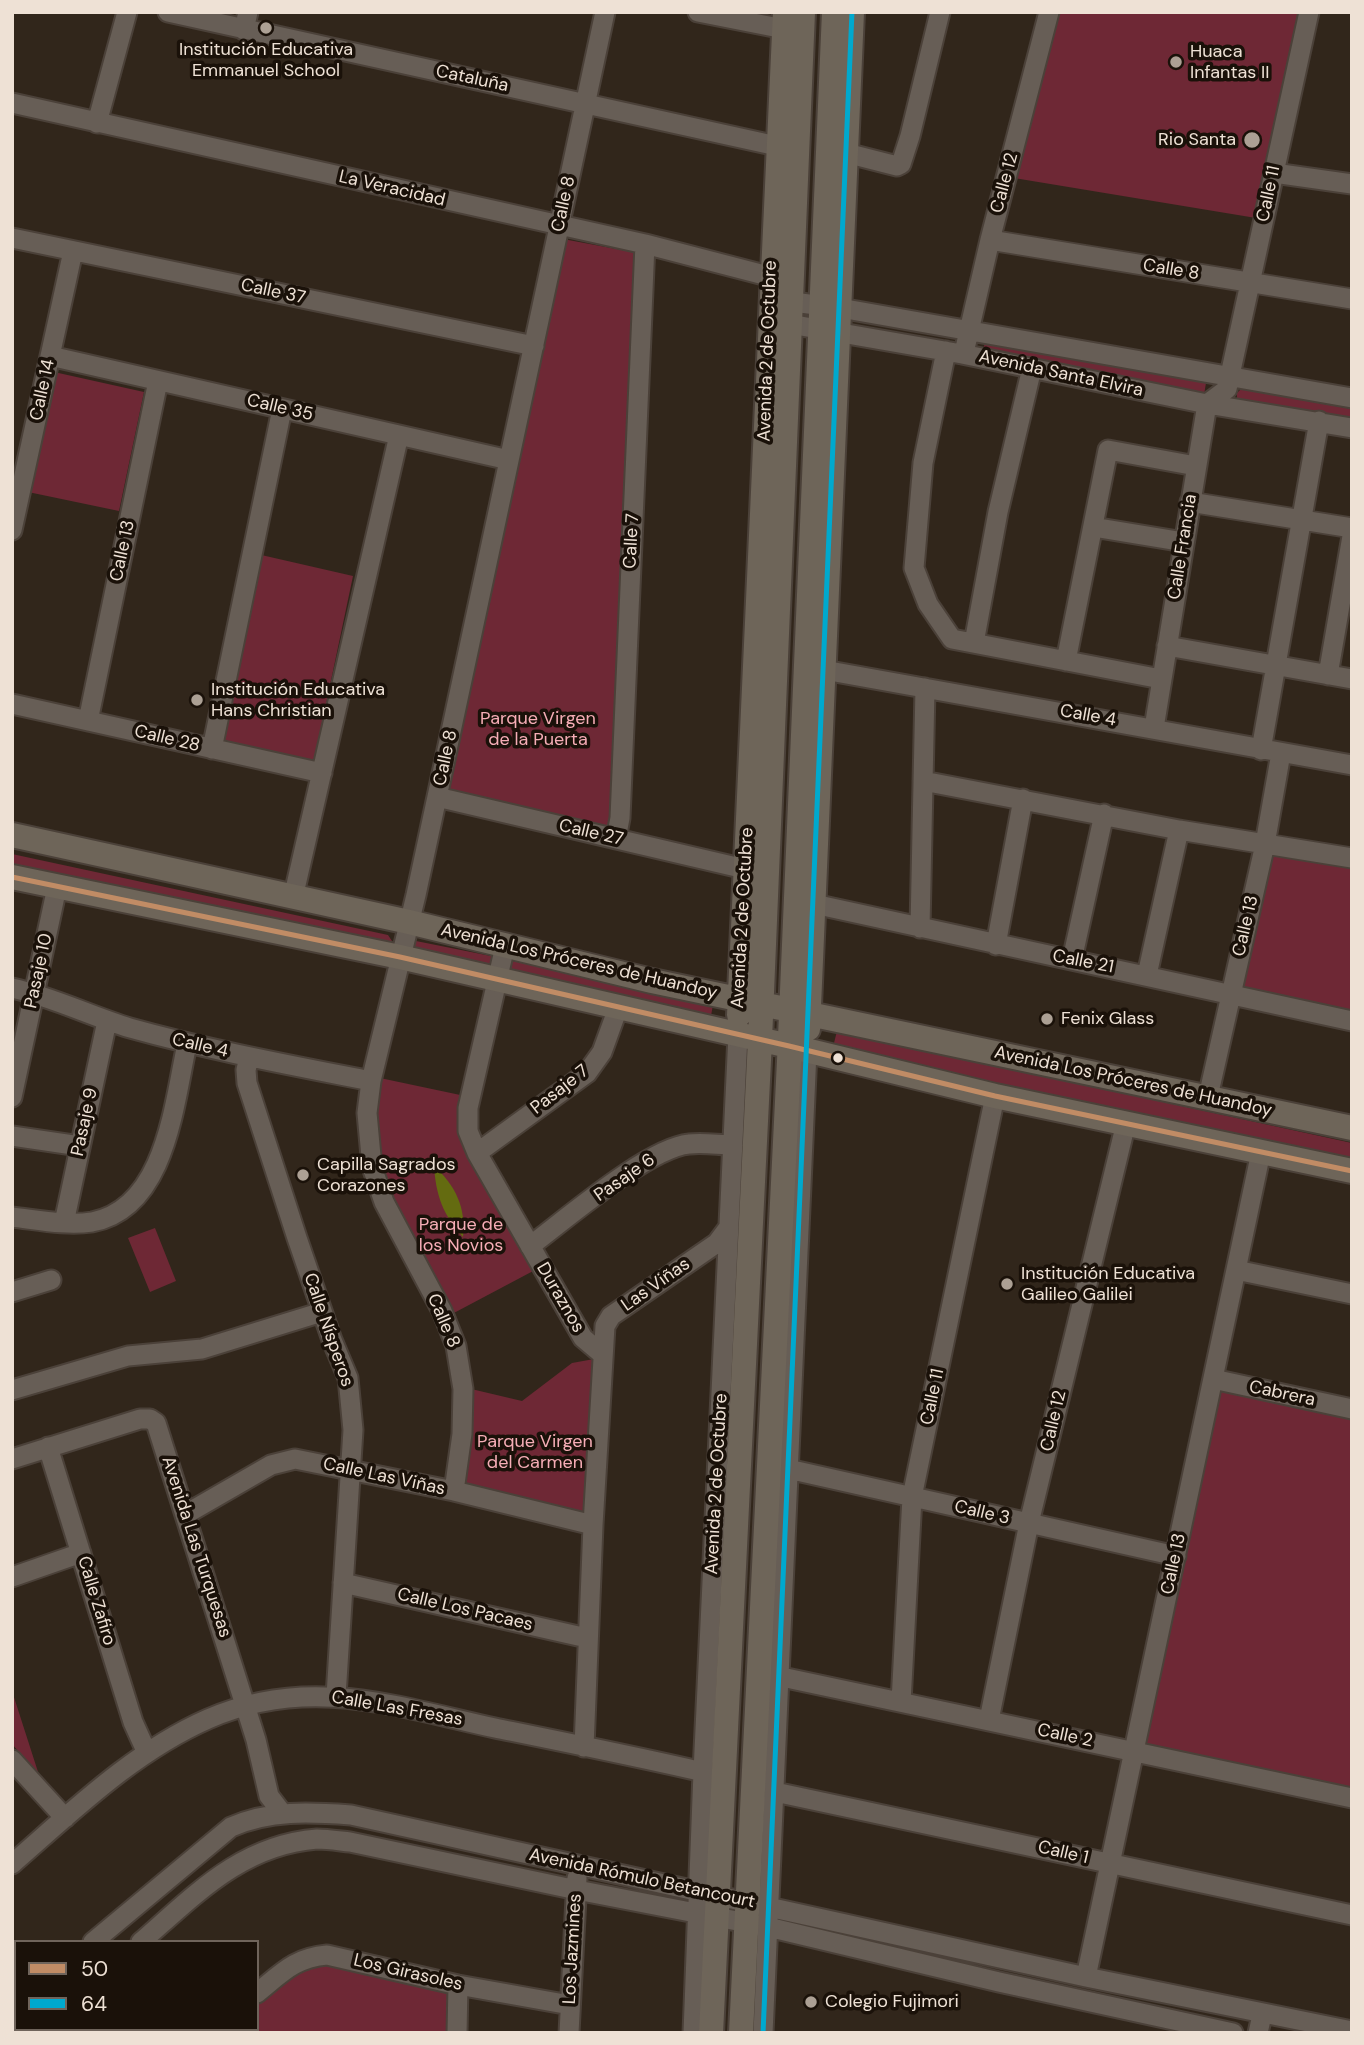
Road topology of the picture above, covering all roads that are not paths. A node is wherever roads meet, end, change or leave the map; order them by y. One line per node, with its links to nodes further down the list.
1 (127, 12): 15 (street)
2 (168, 12): 11 (street, Cataluña)
3 (605, 12): 14 (street, Calle 8)
4 (698, 12): 12 (street)
5 (803, 12): 27 (main road, Avenida 2 de Octubre)
6 (834, 12): 28 (main road)
7 (852, 12): 17 (main road)
8 (940, 12): 17 (street)
9 (1049, 12): 22 (street, Calle 12)
10 (1309, 12): 18 (street, Calle 11)
11 (246, 21): 14 (street, Cataluña)
12 (784, 21): 16 (main road, Avenida 2 de Octubre)
13 (12, 103): 15 (street, La Veracidad)
14 (586, 103): 16 (street, Cataluña); 20 (street, Calle 8)
15 (97, 123): 20 (street, La Veracidad)
16 (777, 146): 27 (main road, Avenida 2 de Octubre)
17 (846, 153): 28 (main road)
18 (1274, 173): 19 (street); 25 (street, Calle 11)
19 (1352, 184)
20 (559, 226): 23 (street, La Veracidad); 30 (street, Calle 8)
21 (12, 238): 24 (street, Calle 37)
22 (990, 240): 25 (street, Calle 8); 29 (street, Calle 12)
23 (645, 244): 27 (street, La Veracidad); 74 (street, Calle 7)
24 (74, 251): 30 (street, Calle 37); 32 (street, Calle 14)
25 (1250, 283): 26 (street, Calle 8); 34 (street, Calle 11)
26 (1352, 299)
27 (779, 305): 28 (street, Avenida Santa Elvira); 77 (main road, Avenida 2 de Octubre); 93 (main road, Avenida 2 de Octubre)
28 (829, 318): 29 (street, Avenida Santa Elvira); 31 (street, Avenida Santa Elvira); 55 (main road); 95 (main road)
29 (970, 331): 31 (street, Calle 12); 34 (street, Avenida Santa Elvira)
30 (534, 346): 42 (street, Calle 8)
31 (954, 352): 33 (street, Avenida Santa Elvira); 51 (street, Calle 12)
32 (50, 356): 35 (street, Calle 35); 48 (street, Calle 14)
33 (1032, 368): 37 (street, Avenida Santa Elvira); 51 (street)
34 (1230, 376): 36 (street, Avenida Santa Elvira); 37 (street, Calle Francia)
35 (158, 381): 38 (street, Calle 35); 61 (street, Calle 13)
36 (1352, 398)
37 (1208, 404): 39 (street, Avenida Santa Elvira); 43 (street, Calle Francia)
38 (282, 409): 41 (street, Calle 35); 63 (street)
39 (1319, 421): 40 (street, Avenida Santa Elvira); 45 (street)
40 (1352, 428)
41 (399, 435): 42 (street, Calle 35); 67 (street)
42 (509, 460): 69 (street, Calle 8)
43 (1196, 466): 44 (street, Calle Francia); 46 (street)
44 (1190, 502): 45 (street); 50 (street, Calle Francia)
45 (1301, 520): 47 (street); 54 (street)
46 (1093, 527): 50 (street); 53 (street)
47 (1352, 528)
48 (12, 530)
49 (1352, 536): 56 (street)
50 (1184, 542): 52 (street, Calle Francia)
51 (974, 643): 53 (street)
52 (1167, 646): 54 (street); 58 (street, Calle Francia)
53 (1066, 661): 58 (street)
54 (1276, 666): 56 (street); 64 (street)
55 (824, 670): 59 (street, Calle 4); 81 (main road)
56 (1328, 675): 57 (street)
57 (1352, 679)
58 (1161, 680): 62 (street, Calle Francia)
59 (925, 688): 62 (street, Calle 4); 68 (street)
60 (12, 705): 61 (street, Calle 28)
61 (88, 721): 63 (street, Calle 28)
62 (1154, 728): 64 (street, Calle 4)
63 (212, 749): 67 (street, Calle 28)
64 (1261, 750): 65 (street, Calle 4)
65 (1281, 753): 66 (street, Calle 4); 75 (street, Calle 13)
66 (1352, 765)
67 (322, 773): 80 (street)
68 (923, 781): 70 (street); 83 (street)
69 (437, 797): 74 (street, Calle 27); 82 (street, Calle 8)
70 (1023, 799): 71 (street); 84 (street)
71 (1104, 814): 72 (street); 87 (street)
72 (1179, 830): 75 (street); 88 (street)
73 (12, 835): 80 (main road, Avenida Los Próceres de Huandoy)
74 (616, 839): 77 (street, Calle 27)
75 (1265, 844): 76 (street); 92 (street, Calle 13)
76 (1352, 858)
77 (745, 869): 93 (main road, Avenida 2 de Octubre)
78 (12, 877): 79 (main road, Avenida Los Próceres de Huandoy)
79 (57, 887): 86 (main road, Avenida Los Próceres de Huandoy); 91 (street, Pasaje 10)
80 (293, 898): 82 (main road, Avenida Los Próceres de Huandoy)
81 (814, 904): 83 (street, Calle 21); 95 (main road)
82 (409, 922): 85 (main road, Avenida Los Próceres de Huandoy); 86 (street, Calle 8)
83 (920, 928): 84 (street, Calle 21)
84 (996, 945): 87 (street, Calle 21)
85 (505, 946): 89 (street, Duraznos); 93 (main road, Avenida Los Próceres de Huandoy)
86 (400, 957): 89 (main road, Avenida Los Próceres de Huandoy); 103 (street, Calle 8)
87 (1072, 960): 88 (street, Calle 21)
88 (1147, 975): 92 (street, Calle 21)
89 (498, 980): 94 (main road, Avenida Los Próceres de Huandoy); 113 (street, Duraznos)
90 (12, 988): 91 (street, Calle 4)
91 (34, 993): 96 (street, Calle 4); 102 (street, Pasaje 10)
92 (1230, 995): 97 (street, Calle 21); 106 (street, Calle 13)
93 (750, 1002): 95 (main road, Avenida Los Próceres de Huandoy); 98 (main road, Avenida 2 de Octubre)
94 (618, 1007): 98 (main road, Avenida Los Próceres de Huandoy); 113 (street, Pasaje 7)
95 (799, 1013): 100 (main road); 106 (main road, Avenida Los Próceres de Huandoy)
96 (107, 1021): 99 (street, Calle 4); 111 (street, Pasaje 9)
97 (1352, 1021)
98 (749, 1038): 100 (main road, Avenida Los Próceres de Huandoy); 110 (street, Avenida 2 de Octubre); 160 (main road, Avenida 2 de Octubre)
99 (187, 1044): 101 (street, Calle 4); 116 (street)
100 (798, 1048): 104 (main road, Avenida Los Próceres de Huandoy); 131 (street); 161 (main road)
101 (249, 1057): 103 (street, Calle 4); 123 (street, Calle Nísperos)
102 (15, 1074): 105 (street, Pasaje 10)
103 (371, 1081): 132 (street, Calle 8)
104 (995, 1096): 107 (main road, Avenida Los Próceres de Huandoy); 133 (street, Calle 11)
105 (12, 1097)
106 (1208, 1097): 108 (main road, Avenida Los Próceres de Huandoy)
107 (1126, 1123): 112 (main road, Avenida Los Próceres de Huandoy); 135 (street, Calle 12)
108 (1352, 1128)
109 (12, 1136): 111 (street)
110 (733, 1145): 117 (street, Avenida 2 de Octubre); 118 (street, Pasaje 6)
111 (80, 1146): 116 (street, Pasaje 9)
112 (1261, 1152): 114 (main road, Avenida Los Próceres de Huandoy); 119 (street, Calle 13)
113 (477, 1153): 118 (street, Duraznos)
114 (1352, 1171)
115 (12, 1217): 116 (street)
116 (64, 1223)
117 (729, 1227): 124 (street, Las Viñas); 151 (street, Avenida 2 de Octubre)
118 (530, 1247): 124 (street, Duraznos)
119 (1236, 1270): 122 (street); 125 (street, Calle 13)
120 (51, 1280): 121 (street)
121 (12, 1292)
122 (1352, 1294)
123 (322, 1312): 126 (street); 130 (street, Calle Nísperos)
124 (602, 1354): 136 (street)
125 (1213, 1379): 127 (street, Cabrera); 138 (street, Calle 13)
126 (12, 1390)
127 (1352, 1409)
128 (48, 1447): 129 (street, Avenida Las Turquesas); 134 (street, Avenida Las Turquesas); 137 (street, Calle Zafiro)
129 (12, 1459)
130 (349, 1469): 132 (street, Calle Las Viñas); 134 (street, Calle Las Viñas); 140 (street, Calle Nísperos)
131 (788, 1469): 133 (street, Calle 3); 142 (street)
132 (454, 1491): 136 (street, Calle Las Viñas)
133 (912, 1497): 135 (street, Calle 3); 144 (street, Calle 11)
134 (186, 1514): 145 (street, Avenida Las Turquesas)
135 (1029, 1523): 138 (street, Calle 3); 146 (street, Calle 12)
136 (593, 1525): 141 (street)
137 (81, 1553): 139 (street); 149 (street, Calle Zafiro)
138 (1175, 1556): 148 (street, Calle 13)
139 (12, 1577)
140 (343, 1583): 141 (street, Calle Los Pacaes); 143 (street, Calle Nísperos)
141 (587, 1637): 147 (street)
142 (777, 1676): 144 (street, Calle 2); 152 (street)
143 (336, 1696): 145 (street, Calle Las Fresas); 147 (street, Calle Las Fresas)
144 (901, 1702): 146 (street, Calle 2)
145 (246, 1707): 149 (street, Calle Las Fresas); 154 (street, Avenida Las Turquesas)
146 (989, 1720): 148 (street, Calle 2)
147 (584, 1747): 151 (street, Calle Las Fresas)
148 (1134, 1751): 153 (street, Calle 2); 157 (street, Calle 13)
149 (147, 1753): 155 (street, Calle Las Fresas)
150 (12, 1759): 155 (street)
151 (703, 1772): 160 (street, Avenida 2 de Octubre)
152 (775, 1792): 157 (street, Calle 1); 161 (street)
153 (1352, 1798)
154 (282, 1814): 158 (street, Avenida Rómulo Betancourt); 163 (street, Avenida Rómulo Betancourt)
155 (65, 1818): 156 (street, Calle Las Fresas)
156 (12, 1864)
157 (1111, 1864): 162 (street, Calle 1); 165 (street, Calle 13)
158 (578, 1866): 159 (street, Los Jazmines); 160 (street, Avenida Rómulo Betancourt)
159 (577, 1890): 160 (street, Avenida Rómulo Betancourt); 164 (street, Avenida Rómulo Betancourt); 168 (street, Los Jazmines)
160 (709, 1905): 161 (street, Avenida Rómulo Betancourt); 173 (street, Avenida 2 de Octubre); 174 (main road, Avenida 2 de Octubre)
161 (758, 1915): 165 (street, Avenida Rómulo Betancourt); 175 (main road); 176 (street); 177 (street, Avenida Rómulo Betancourt)
162 (1352, 1915)
163 (95, 1940)
164 (143, 1940)
165 (1086, 1977): 169 (street, Avenida Rómulo Betancourt)
166 (458, 1985): 167 (street, Los Girasoles); 168 (street, Los Girasoles); 171 (street)
167 (259, 1991)
168 (570, 2005): 172 (street, Los Jazmines)
169 (1260, 2024): 170 (street, Avenida Rómulo Betancourt)
170 (1352, 2031)
171 (457, 2033)
172 (569, 2033)
173 (693, 2033)
174 (711, 2033)
175 (741, 2033)
176 (763, 2033)
177 (1233, 2033)

